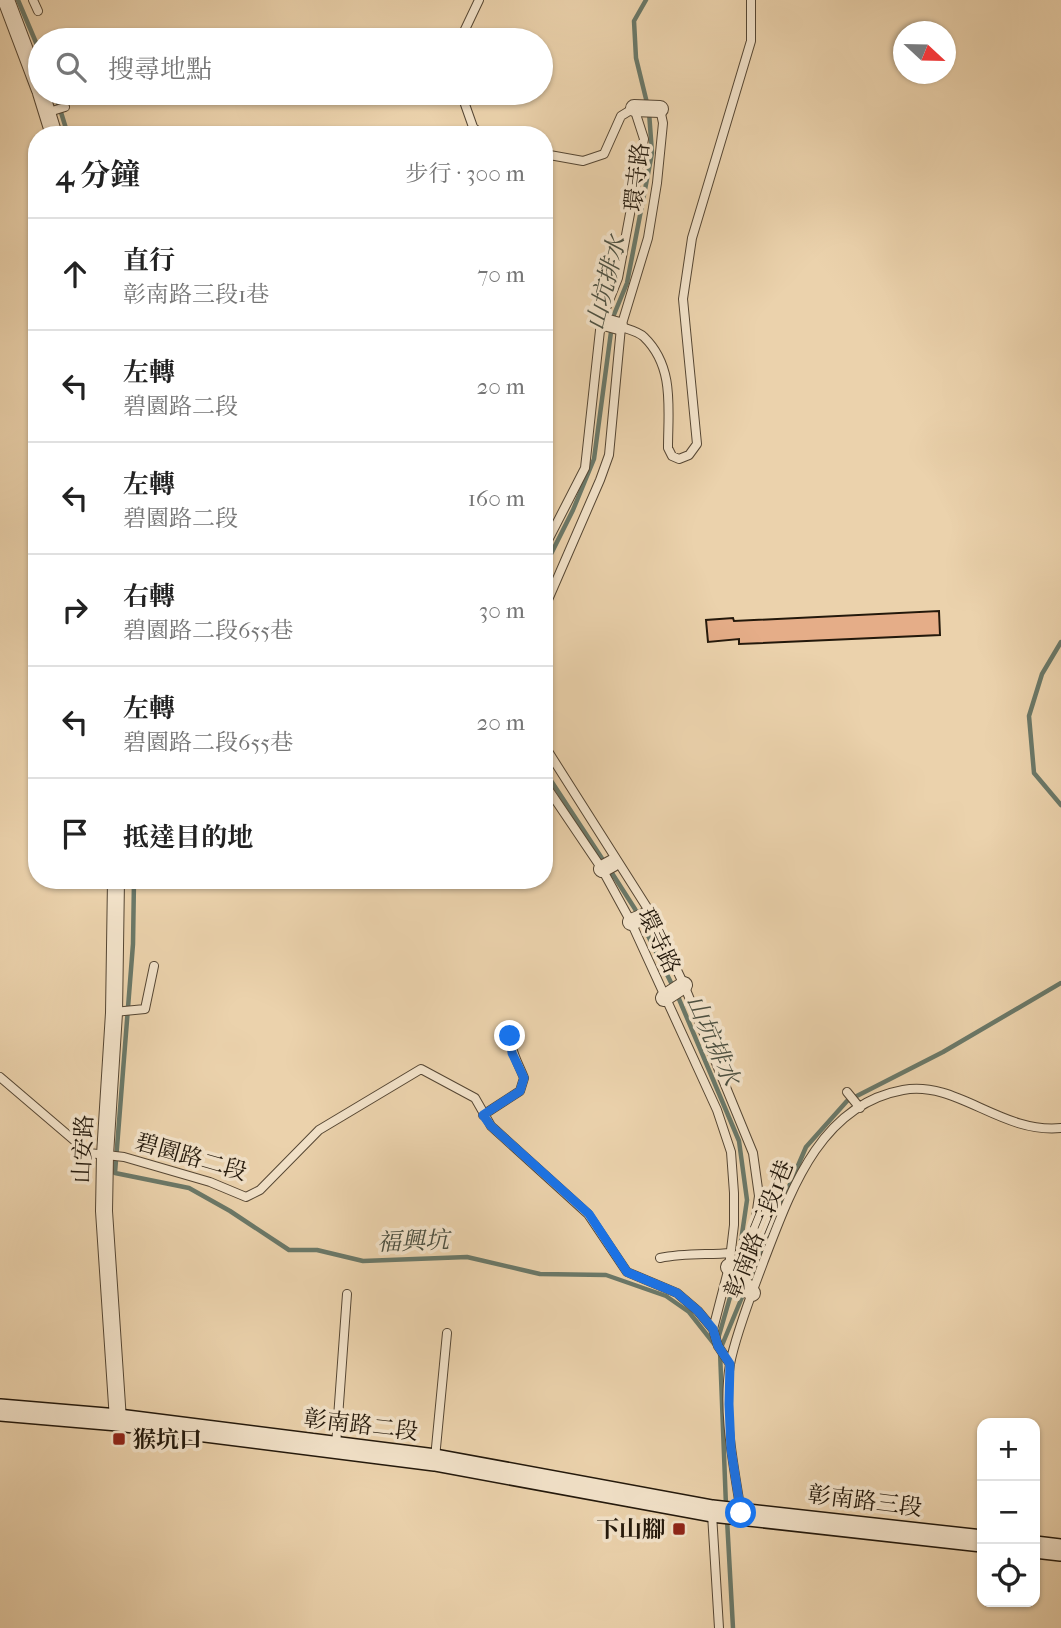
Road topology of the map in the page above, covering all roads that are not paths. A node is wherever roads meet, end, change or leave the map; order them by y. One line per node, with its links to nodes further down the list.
1 (6, 0): 7 (street)
2 (33, 0): 5 (lane)
3 (478, 0): 6 (lane)
4 (751, 0): 16 (lane)
5 (38, 11)
6 (465, 28)
7 (28, 57)
8 (46, 105): 12 (street)
9 (465, 105): 14 (lane)
10 (65, 107): 12 (lane)
11 (648, 109): 15 (lane, 環寺路); 16 (lane, 環寺路); 16 (lane, 環寺路)
12 (48, 112): 13 (street)
13 (52, 126)
14 (473, 126)
15 (553, 156)
16 (612, 324): 17 (lane, 環寺路); 18 (lane, 環寺路)
17 (553, 530)
18 (553, 588)
19 (553, 759): 23 (lane, 環寺路)
20 (553, 795): 23 (lane, 環寺路)
21 (116, 889): 24 (street, 山安路)
22 (154, 965): 24 (lane)
23 (676, 990): 33 (lane, 環寺路); 34 (lane, 環寺路)
24 (114, 1012): 31 (street, 山安路)
25 (513, 1029): 29 (lane)
26 (0, 1077): 31 (lane, 碧園路二段)
27 (847, 1092): 28 (lane)
28 (860, 1108): 30 (lane, 彰南路三段1巷); 34 (lane, 彰南路三段1巷)
29 (483, 1115): 31 (lane, 碧園路二段); 36 (lane, 碧園路二段)
30 (1061, 1128)
31 (105, 1155): 40 (street, 山安路)
32 (660, 1258): 33 (lane)
33 (730, 1260): 34 (street); 36 (lane, 環寺路)
34 (747, 1287): 38 (lane, 彰南路三段1巷)
35 (347, 1294): 41 (lane)
36 (713, 1329): 38 (lane, 碧園路二段)
37 (447, 1334): 42 (lane)
38 (730, 1364): 44 (lane, 彰南路三段1巷)
39 (0, 1410): 40 (street, 彰南路二段)
40 (118, 1420): 41 (street, 彰南路二段)
41 (336, 1448): 42 (street, 彰南路二段)
42 (435, 1461): 43 (street, 彰南路二段)
43 (712, 1511): 44 (street, 彰南路二段); 48 (lane)
44 (741, 1513): 45 (street, 彰南路三段)
45 (977, 1540)
46 (1040, 1548): 47 (street)
47 (1061, 1550)
48 (719, 1628)

